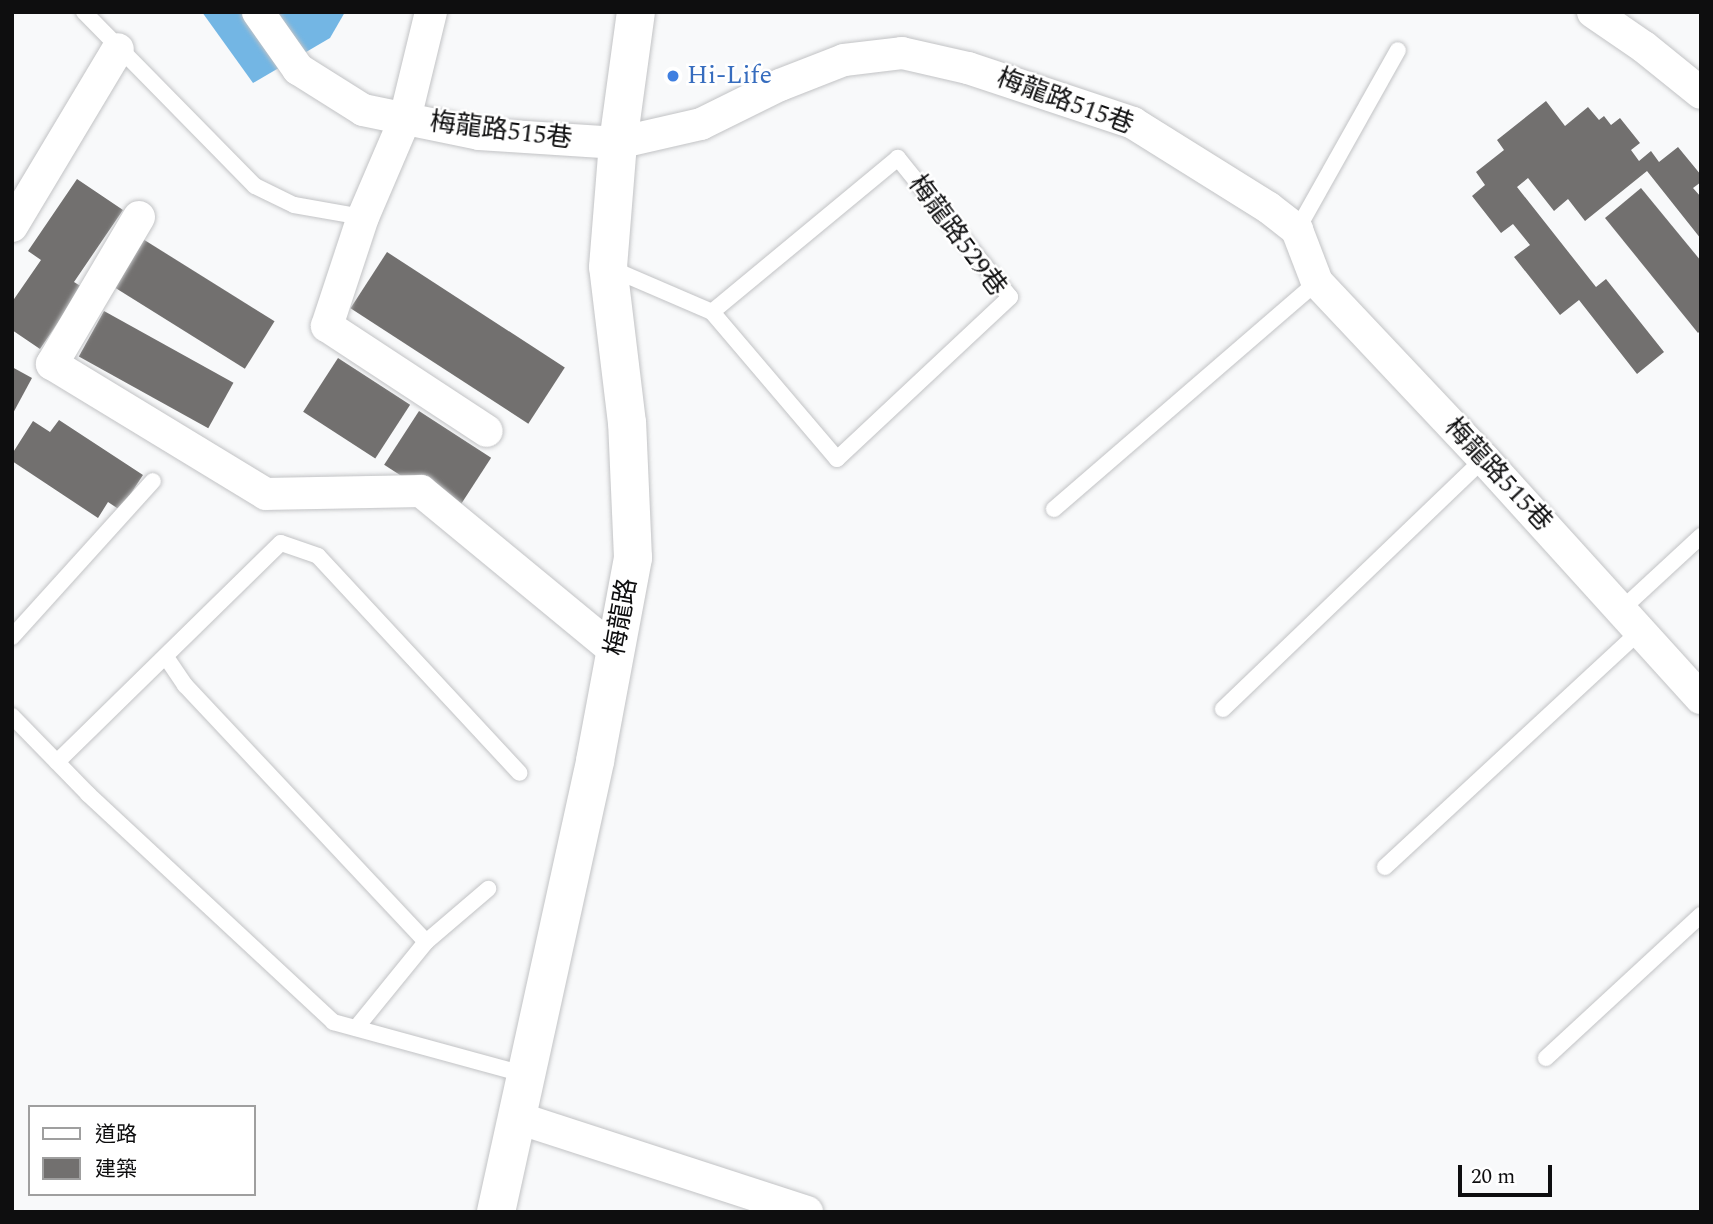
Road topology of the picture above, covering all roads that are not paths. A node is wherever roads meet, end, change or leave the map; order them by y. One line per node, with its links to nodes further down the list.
1 (84, 12): 6 (lane)
2 (258, 12): 9 (street, 梅龍路515巷)
3 (431, 12): 9 (street)
4 (636, 12): 10 (street, 梅龍路)
5 (1593, 12): 8 (street)
6 (118, 49): 12 (lane); 13 (street)
7 (1398, 50): 14 (lane)
8 (1701, 93)
9 (405, 119): 10 (street, 梅龍路515巷); 12 (street)
10 (618, 143): 14 (street, 梅龍路515巷); 15 (street, 梅龍路)
11 (139, 217): 25 (street)
12 (363, 217): 18 (street)
13 (12, 226)
14 (1297, 230): 16 (street, 梅龍路515巷)
15 (608, 267): 17 (lane, 梅龍路529巷); 25 (street, 梅龍路)
16 (1317, 282): 19 (street, 梅龍路515巷); 21 (lane)
17 (712, 312): 17 (lane, 梅龍路529巷)
18 (487, 430)
19 (1485, 459): 23 (street, 梅龍路515巷); 28 (lane)
20 (153, 481): 24 (lane)
21 (1054, 509)
22 (1701, 536): 23 (lane)
23 (1631, 620): 27 (street, 梅龍路515巷); 32 (lane)
24 (12, 637)
25 (615, 651): 38 (street, 梅龍路)
26 (166, 657): 30 (lane); 31 (lane); 35 (lane)
27 (1701, 698)
28 (1223, 709)
29 (12, 716): 30 (lane)
30 (57, 762): 36 (lane)
31 (520, 774)
32 (1385, 867)
33 (488, 889): 35 (lane)
34 (1701, 915): 37 (lane)
35 (426, 942): 36 (lane)
36 (356, 1028): 38 (lane)
37 (1546, 1058)
38 (527, 1075): 39 (street, 梅龍路)
39 (517, 1118): 40 (street, 梅龍路); 41 (street)
40 (496, 1212)
41 (807, 1212)

